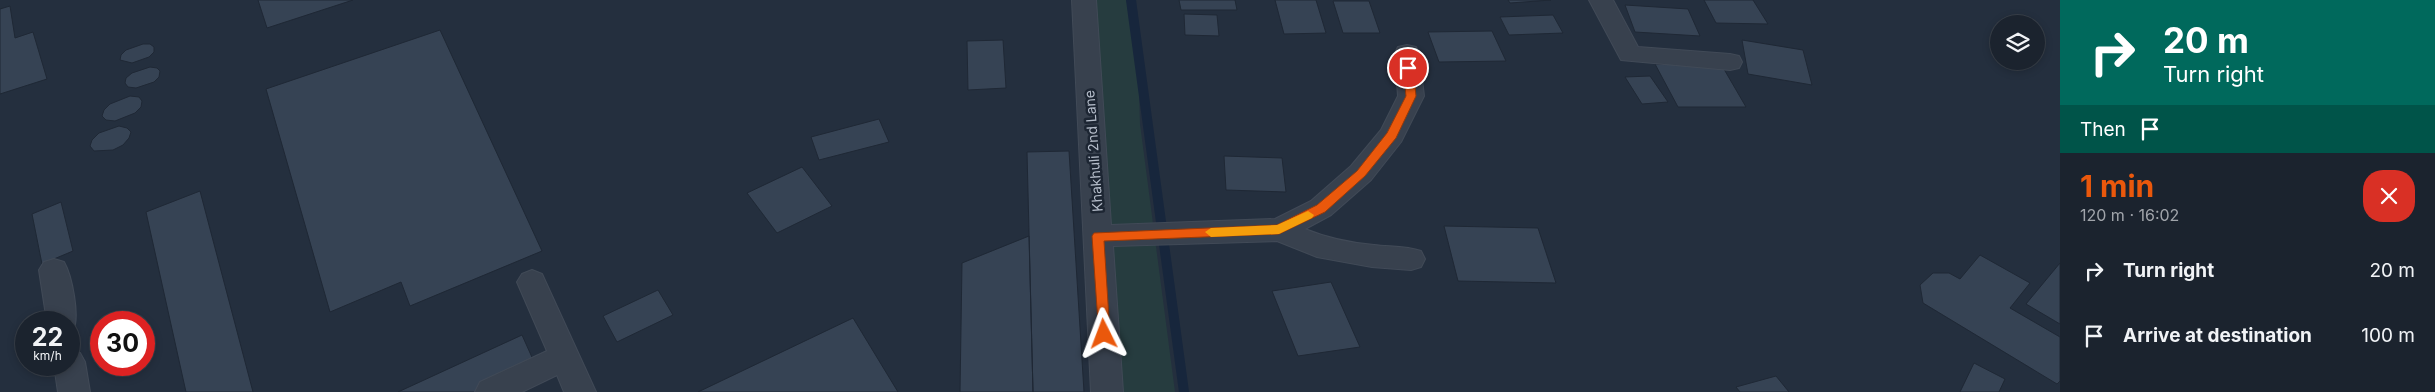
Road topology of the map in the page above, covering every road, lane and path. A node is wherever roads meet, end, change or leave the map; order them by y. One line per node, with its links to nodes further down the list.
1 (1084, 0): 6 (street, Khakhuli 2nd Lane)
2 (1601, 0): 4 (street)
3 (1406, 53): 5 (street)
4 (1730, 62)
5 (1279, 230): 6 (street); 7 (street)
6 (1098, 236): 16 (street, Khakhuli 2nd Lane)
7 (1411, 259)
8 (54, 270): 10 (street)
9 (532, 282): 11 (street)
10 (60, 311)
11 (564, 357): 14 (street); 15 (street)
12 (71, 376): 13 (street)
13 (74, 392)
14 (491, 392)
15 (580, 392)
16 (1107, 392)

